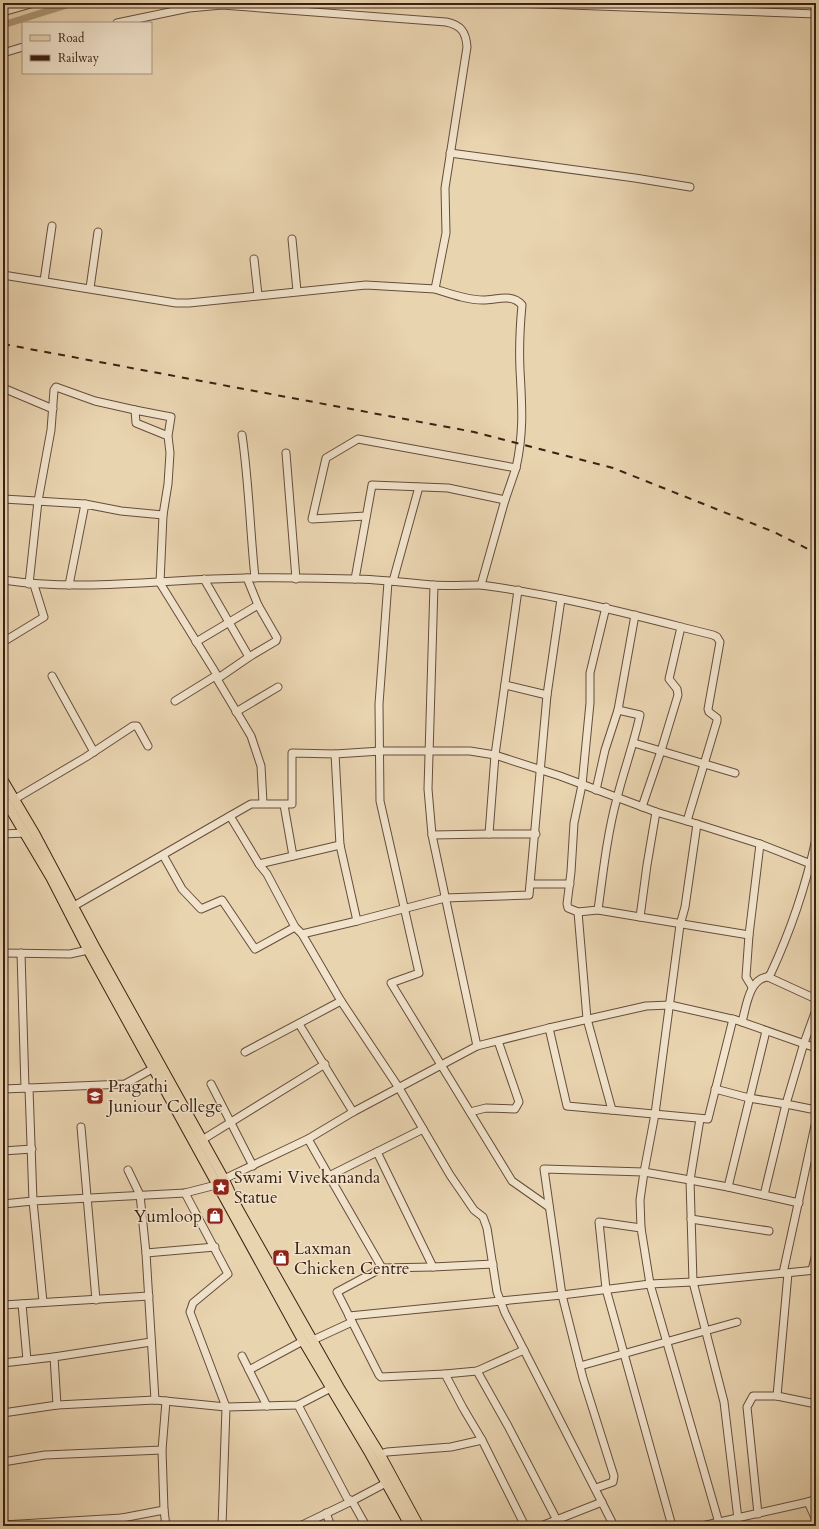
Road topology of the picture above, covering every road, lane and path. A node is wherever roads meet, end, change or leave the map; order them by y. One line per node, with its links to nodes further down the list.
1 (34, 3): 4 (street)
2 (514, 3): 5 (street)
3 (224, 4): 6 (street); 9 (street)
4 (3, 12)
5 (816, 14)
6 (122, 22)
7 (22, 47): 8 (street)
8 (3, 53)
9 (450, 153): 10 (street); 18 (street)
10 (690, 187)
11 (52, 226): 16 (street)
12 (98, 232): 17 (street)
13 (292, 239): 19 (street)
14 (254, 259): 20 (street)
15 (3, 275): 16 (street)
16 (44, 281): 17 (street)
17 (90, 288): 20 (street)
18 (435, 290): 19 (street); 27 (street)
19 (297, 291): 20 (street)
20 (258, 295)
21 (3, 388): 22 (street)
22 (53, 409): 23 (street); 31 (street)
23 (135, 410): 24 (street); 24 (street)
24 (168, 436): 33 (street)
25 (242, 436): 36 (street)
26 (286, 453): 37 (street)
27 (516, 468): 30 (street); 34 (street)
28 (419, 487): 30 (street); 34 (street); 41 (street)
29 (4, 499): 31 (street)
30 (505, 500): 46 (street)
31 (38, 501): 32 (street); 43 (street)
32 (85, 504): 33 (street); 44 (street)
33 (163, 515): 42 (street)
34 (366, 516): 38 (street)
35 (247, 578): 36 (street); 39 (street); 49 (street)
36 (255, 578): 37 (street)
37 (296, 578): 38 (street)
38 (355, 578): 41 (street)
39 (204, 579): 42 (street); 52 (street)
40 (3, 580): 43 (street)
41 (391, 582): 45 (street); 66 (street)
42 (160, 583): 44 (street); 55 (street)
43 (32, 584): 44 (street); 54 (street)
44 (69, 585)
45 (434, 585): 46 (street); 67 (street)
46 (481, 586): 47 (street)
47 (518, 590): 48 (street); 58 (street)
48 (562, 599): 50 (street); 60 (street)
49 (258, 605): 52 (street); 56 (street)
50 (606, 607): 51 (street); 76 (street)
51 (635, 615): 53 (street); 62 (street)
52 (229, 622): 55 (street); 56 (street)
53 (681, 627): 68 (street); 72 (street)
54 (3, 642)
55 (196, 642): 61 (street)
56 (249, 657): 63 (street)
57 (52, 676): 69 (street)
58 (505, 684): 60 (street); 71 (street)
59 (278, 687): 63 (street)
60 (547, 695): 73 (street)
61 (176, 701)
62 (618, 710): 64 (street); 77 (street)
63 (236, 712): 81 (street)
64 (634, 743): 68 (street); 79 (street)
65 (148, 746): 69 (street)
66 (381, 751): 67 (street); 70 (street); 104 (street)
67 (429, 751): 71 (street); 92 (street)
68 (661, 751): 72 (street); 83 (street)
69 (94, 752): 80 (street)
70 (335, 754): 82 (street); 95 (street)
71 (495, 755): 73 (street); 90 (street)
72 (705, 764): 74 (street); 86 (street)
73 (539, 769): 76 (street); 91 (street)
74 (735, 772)
75 (3, 780): 80 (main road)
76 (582, 785): 77 (street); 101 (street)
77 (596, 790): 79 (street)
78 (3, 797): 88 (main road)
79 (617, 797): 83 (street); 105 (street)
80 (15, 799): 103 (main road)
81 (263, 803): 82 (street); 85 (street)
82 (284, 805): 97 (street)
83 (642, 807): 84 (street)
84 (656, 812): 86 (street); 107 (street)
85 (230, 816): 96 (street); 99 (street)
86 (687, 821): 87 (street)
87 (697, 824): 94 (street); 109 (street)
88 (25, 833): 89 (street); 113 (main road)
89 (3, 834)
90 (489, 834): 91 (street); 92 (street)
91 (536, 834): 100 (street)
92 (432, 835): 102 (street)
93 (816, 839): 98 (street)
94 (760, 844): 98 (street); 112 (street)
95 (340, 845): 97 (street); 108 (street)
96 (163, 855): 103 (street); 110 (street)
97 (293, 856): 99 (street)
98 (811, 863): 116 (street)
99 (259, 864): 110 (street)
100 (531, 884): 101 (street); 102 (street)
101 (570, 884): 106 (street)
102 (445, 898): 104 (street); 129 (street)
103 (74, 906): 153 (main road)
104 (404, 908): 108 (street); 133 (street)
105 (598, 910): 106 (street); 107 (street)
106 (578, 912): 122 (street)
107 (640, 917): 109 (street)
108 (357, 921): 111 (street)
109 (680, 925): 112 (street); 120 (street)
110 (295, 927): 111 (street)
111 (302, 934): 119 (street)
112 (749, 935): 117 (street)
113 (88, 950): 115 (street); 134 (main road)
114 (3, 953): 115 (street)
115 (21, 953): 136 (street)
116 (768, 977): 117 (street); 118 (street)
117 (750, 985): 123 (street)
118 (816, 999)
119 (341, 1001): 124 (street); 137 (street)
120 (670, 1005): 122 (street); 123 (street); 146 (street)
121 (816, 1010): 128 (street)
122 (587, 1019): 125 (street); 142 (street)
123 (738, 1020): 126 (street); 139 (street)
124 (300, 1024): 131 (street); 132 (street)
125 (549, 1028): 127 (street); 142 (street)
126 (766, 1031): 128 (street); 140 (street)
127 (498, 1041): 129 (street); 145 (street)
128 (804, 1043): 130 (street); 141 (street)
129 (477, 1046): 133 (street)
130 (816, 1048)
131 (245, 1052)
132 (325, 1064): 144 (street); 149 (street)
133 (442, 1065): 137 (street); 145 (street)
134 (154, 1068): 136 (street); 163 (main road)
135 (211, 1084): 149 (street)
136 (27, 1088): 138 (street); 154 (street)
137 (399, 1088): 144 (street); 151 (street)
138 (3, 1089)
139 (715, 1089): 140 (street); 147 (street)
140 (749, 1098): 141 (street); 164 (street)
141 (786, 1104): 143 (street); 167 (street)
142 (612, 1110): 146 (street)
143 (816, 1110)
144 (353, 1112): 152 (street)
145 (470, 1112): 172 (street)
146 (655, 1114): 147 (street); 159 (street)
147 (700, 1119): 162 (street)
148 (816, 1120): 170 (street)
149 (232, 1123): 153 (street); 157 (street)
150 (81, 1127): 168 (street)
151 (423, 1129): 156 (street); 179 (street)
152 (308, 1139): 157 (street); 160 (street)
153 (202, 1140): 161 (main road)
154 (32, 1149): 155 (street); 169 (street)
155 (3, 1151)
156 (377, 1152): 160 (street); 180 (street)
157 (253, 1166): 161 (street)
158 (128, 1170): 166 (street)
159 (644, 1172): 162 (street); 172 (street); 174 (street)
160 (329, 1176): 181 (street)
161 (224, 1179): 197 (main road)
162 (690, 1180): 164 (street); 173 (street)
163 (216, 1185): 165 (street); 199 (main road)
164 (728, 1187): 167 (street)
165 (186, 1193): 166 (street); 176 (street)
166 (140, 1195): 168 (street); 177 (street)
167 (764, 1195): 170 (street)
168 (88, 1198): 169 (street); 189 (street)
169 (33, 1201): 171 (street); 191 (street)
170 (799, 1203): 183 (street)
171 (3, 1204)
172 (549, 1207): 187 (street)
173 (691, 1220): 175 (street); 184 (street)
174 (641, 1228): 185 (street); 186 (street)
175 (769, 1231)
176 (215, 1247): 177 (street); 219 (street)
177 (146, 1253): 188 (street)
178 (816, 1254): 182 (street)
179 (493, 1264): 180 (street); 190 (street)
180 (433, 1267): 181 (street)
181 (382, 1268): 194 (street)
182 (814, 1270): 183 (street)
183 (786, 1273): 184 (street); 212 (street)
184 (693, 1282): 185 (street); 196 (street)
185 (650, 1284): 186 (street); 200 (street)
186 (606, 1289): 187 (street); 202 (street)
187 (562, 1295): 190 (street); 207 (street)
188 (149, 1296): 189 (street); 198 (street)
189 (96, 1300): 191 (street)
190 (501, 1301): 194 (street); 201 (street)
191 (43, 1302): 192 (street)
192 (22, 1304): 193 (street); 205 (street)
193 (3, 1305)
194 (351, 1319): 197 (street); 210 (street)
195 (737, 1322): 196 (street)
196 (706, 1330): 200 (street); 235 (street)
197 (313, 1340): 223 (main road)
198 (151, 1342): 204 (street); 213 (street)
199 (303, 1342): 208 (street); 211 (main road)
200 (666, 1342): 202 (street); 238 (street)
201 (524, 1350): 209 (street); 226 (street)
202 (623, 1354): 207 (street); 251 (street)
203 (242, 1356): 208 (street)
204 (54, 1357): 205 (street); 216 (street)
205 (27, 1360): 206 (street)
206 (3, 1362)
207 (580, 1366): 226 (street)
208 (250, 1370): 218 (street)
209 (477, 1371): 210 (street); 237 (street)
210 (445, 1374): 221 (street)
211 (331, 1388): 217 (street); 225 (main road)
212 (777, 1396): 215 (street); 233 (street)
213 (155, 1400): 214 (street); 216 (street)
214 (166, 1401): 219 (street); 222 (street)
215 (816, 1404)
216 (57, 1405): 220 (street)
217 (298, 1405): 218 (street); 228 (street)
218 (267, 1406): 219 (street)
219 (226, 1407): 242 (street)
220 (3, 1413)
221 (482, 1440): 223 (street); 248 (street)
222 (162, 1450): 224 (street); 231 (street)
223 (380, 1454): 247 (main road)
224 (3, 1462)
225 (386, 1483): 228 (street); 246 (main road)
226 (596, 1488): 229 (street)
227 (816, 1499): 230 (street)
228 (352, 1501): 232 (street); 245 (street)
229 (602, 1502): 237 (street); 250 (street)
230 (808, 1502): 233 (street); 236 (street)
231 (164, 1510): 234 (street); 241 (street)
232 (326, 1513): 243 (street); 244 (street)
233 (758, 1514): 235 (street)
234 (122, 1518): 239 (street); 240 (street)
235 (738, 1519): 238 (street)
236 (816, 1520)
237 (558, 1523): 249 (street)
238 (719, 1523): 252 (street)
239 (3, 1525)
240 (122, 1526)
241 (166, 1526)
242 (222, 1526)
243 (300, 1526)
244 (331, 1526)
245 (366, 1526)
246 (410, 1526)
247 (419, 1526)
248 (525, 1526)
249 (541, 1526)
250 (614, 1526)
251 (672, 1526)
252 (702, 1526)

